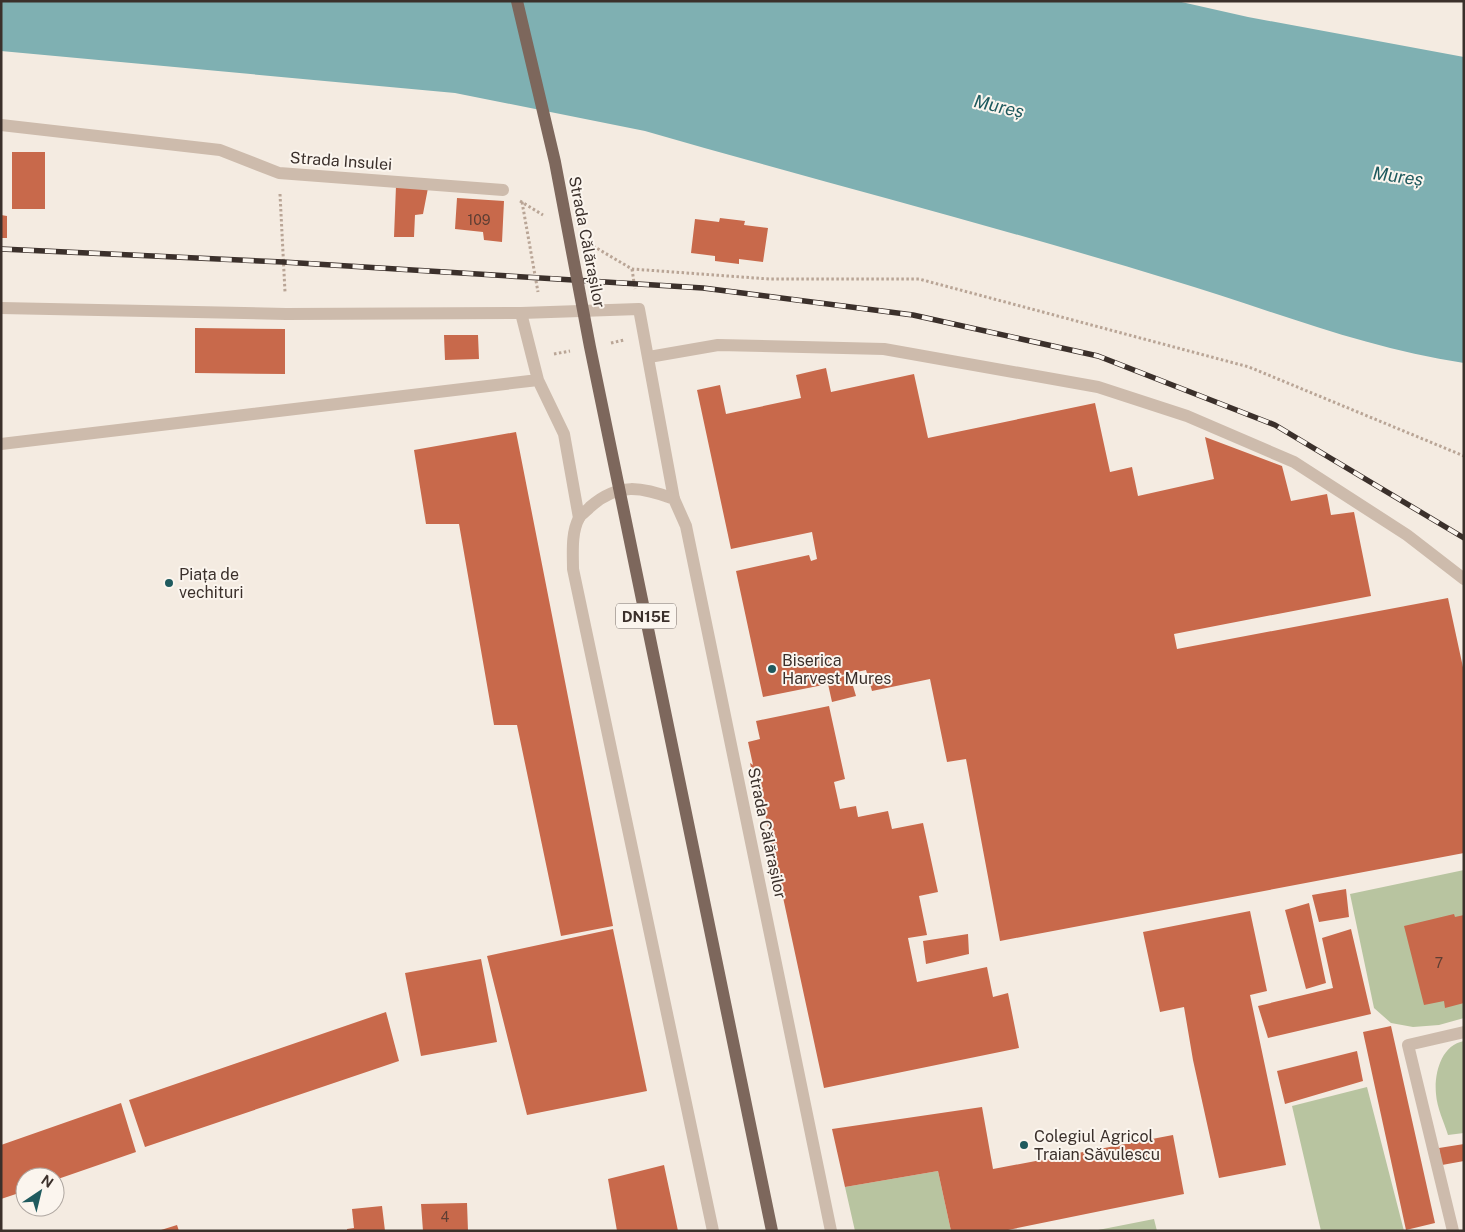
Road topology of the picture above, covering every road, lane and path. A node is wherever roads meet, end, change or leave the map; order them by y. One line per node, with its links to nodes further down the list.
1 (517, 1): 13 (main road, Strada Călărașilor / DN15E, bridge)
2 (1, 125): 3 (street, Strada Insulei)
3 (279, 173): 4 (street, Strada Insulei); 11 (path)
4 (503, 190): 5 (path)
5 (522, 202): 6 (path); 9 (path)
6 (547, 218)
7 (590, 244): 18 (path)
8 (1, 308): 11 (street)
9 (542, 312): 10 (street); 15 (street, Strada Călărașilor)
10 (521, 313): 11 (street); 16 (street)
11 (286, 314)
12 (627, 340): 13 (path)
13 (590, 347): 14 (path); 24 (main road, Strada Călărașilor / DN15E, bridge)
14 (546, 356)
15 (649, 357): 19 (street, Strada Călărașilor); 21 (street)
16 (538, 380): 17 (street); 20 (street)
17 (1, 444)
18 (1464, 456)
19 (674, 499): 20 (street); 25 (street, Strada Călărașilor)
20 (579, 518): 23 (street)
21 (1464, 579)
22 (1464, 1032): 26 (street)
23 (713, 1231)
24 (772, 1231)
25 (831, 1231)
26 (1453, 1231)

